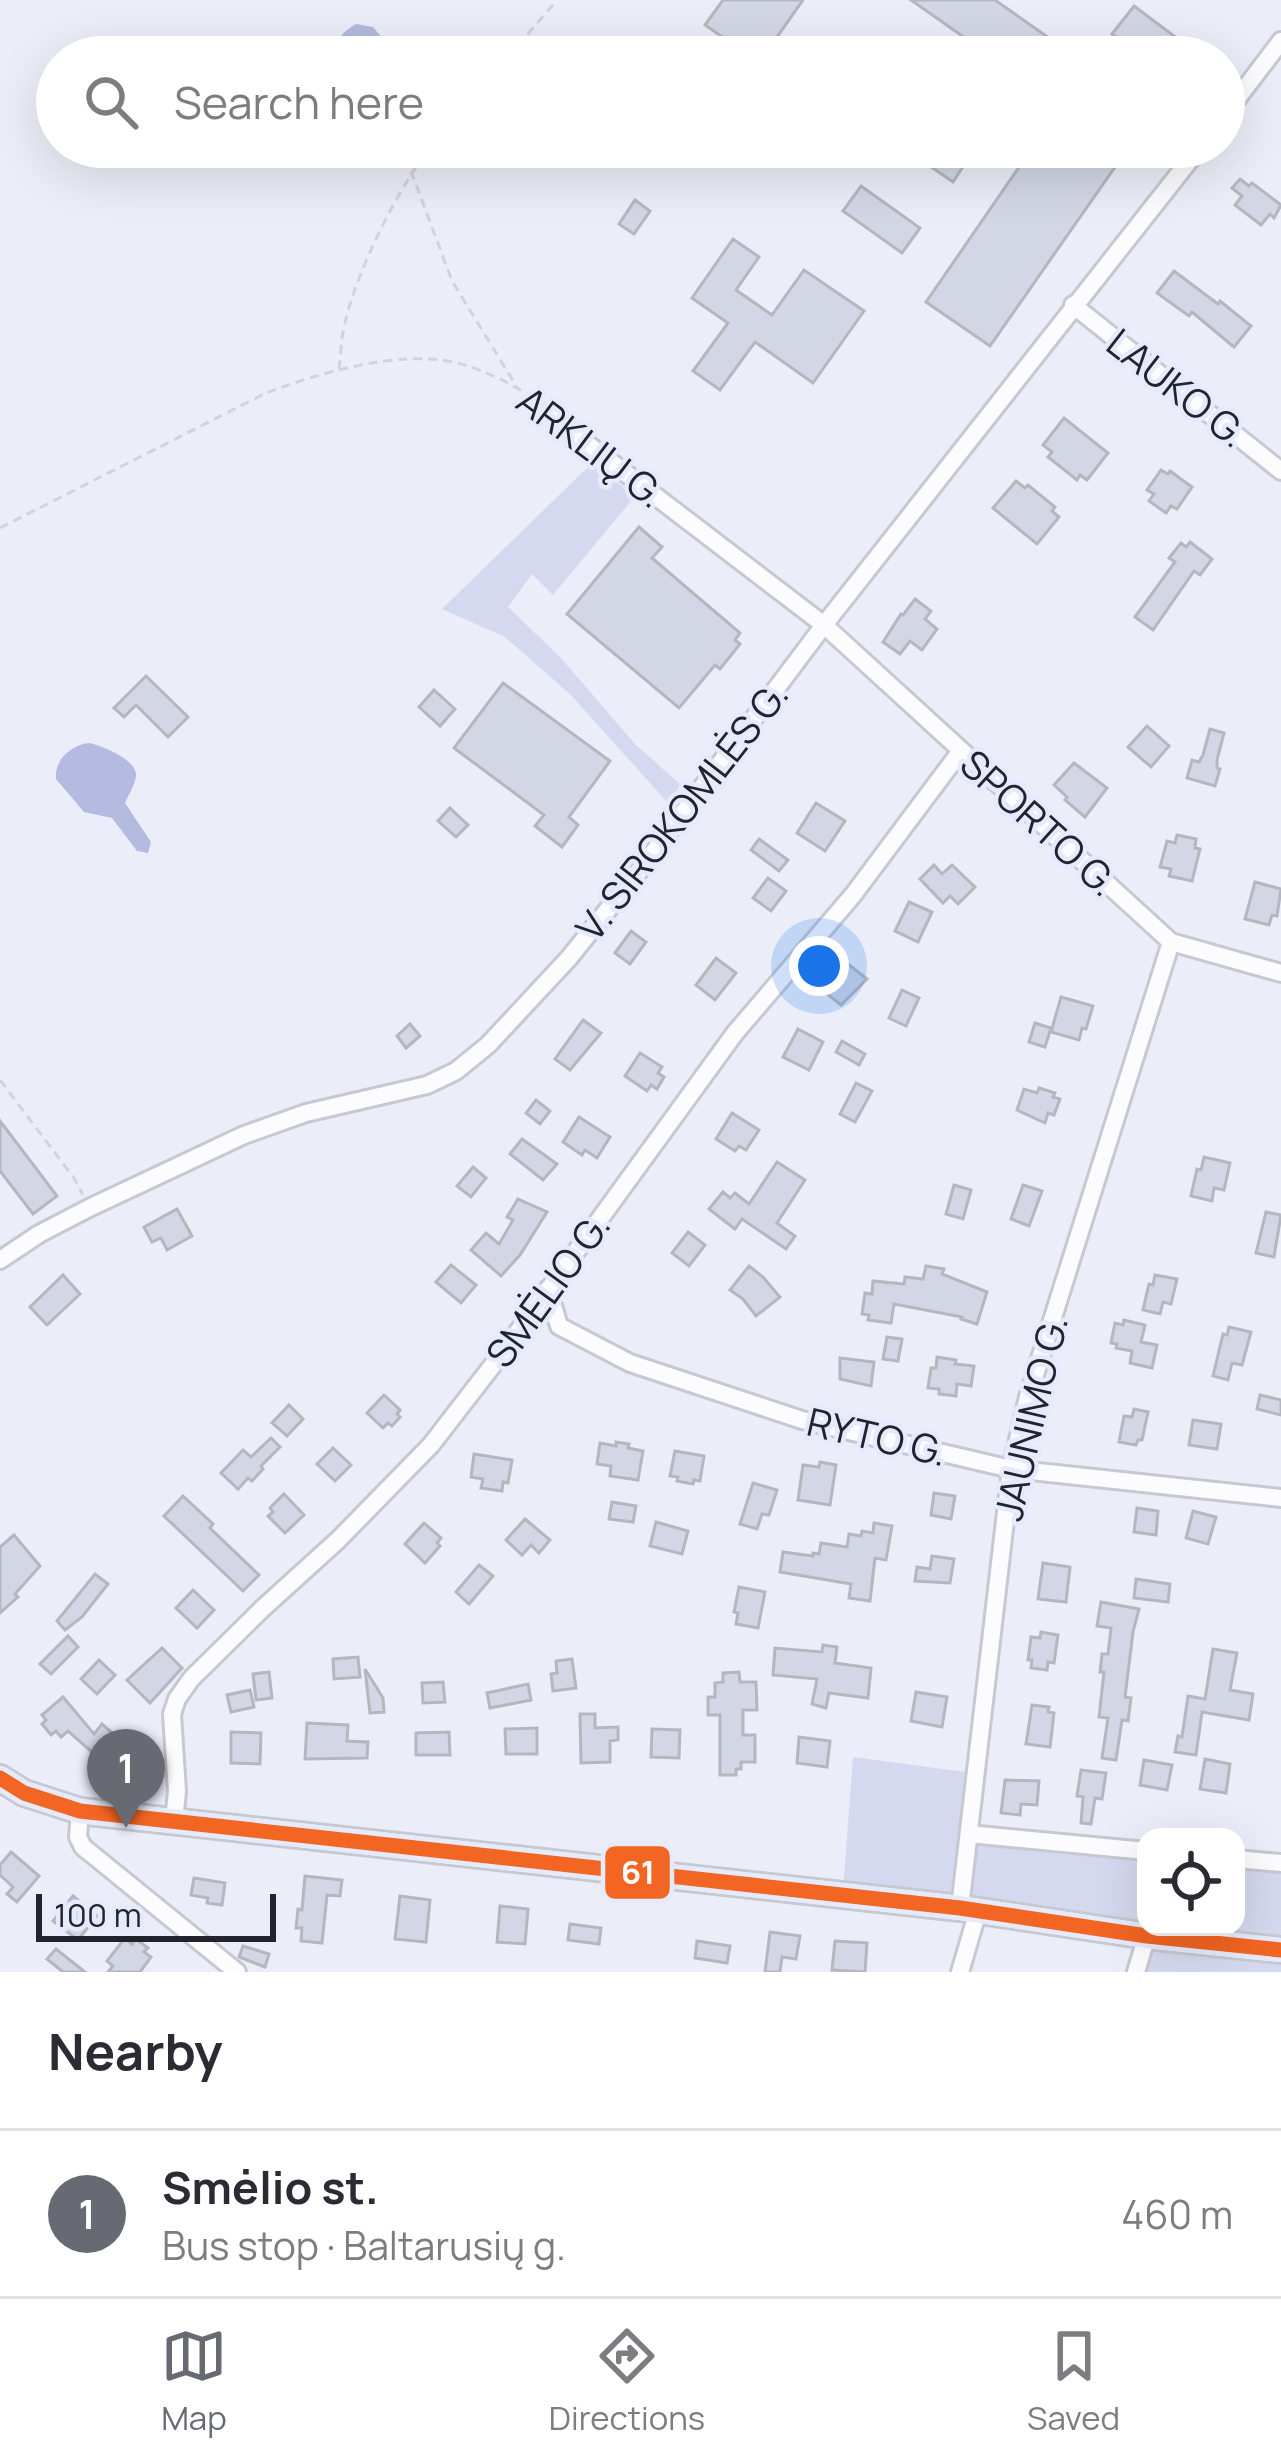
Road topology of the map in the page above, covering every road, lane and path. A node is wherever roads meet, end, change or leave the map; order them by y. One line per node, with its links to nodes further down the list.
1 (557, 0): 2 (path)
2 (526, 36)
3 (1281, 41): 4 (street)
4 (1245, 88)
5 (414, 168): 7 (path)
6 (1183, 168): 8 (street, V. SIROKOMLĖS G.)
7 (411, 171): 9 (path); 10 (path)
8 (1073, 305): 12 (street, LAUKO G.); 14 (street, V. SIROKOMLĖS G.)
9 (339, 371): 10 (path, ARKLIŲ G.); 13 (path, ARKLIŲ G.)
10 (518, 388): 11 (path, ARKLIŲ G.)
11 (553, 410): 14 (street, ARKLIŲ G.)
12 (1281, 471)
13 (0, 528)
14 (824, 626): 15 (street, SPORTO G.); 19 (street, V. SIROKOMLĖS G.)
15 (960, 752): 16 (street, SPORTO G.); 21 (street, SMĖLIO G.)
16 (1171, 942): 17 (street, SPORTO G.); 24 (street, JAUNIMO G.)
17 (1281, 973)
18 (0, 1080): 19 (path)
19 (88, 1208): 20 (street, V. SIROKOMLĖS G.)
20 (0, 1260)
21 (548, 1289): 22 (street, SMĖLIO G.); 23 (street)
22 (524, 1322): 23 (street, RYTO G.); 28 (street, SMĖLIO G.)
23 (559, 1326): 24 (street, RYTO G.)
24 (1011, 1469): 25 (street, RYTO G.); 29 (street, JAUNIMO G.)
25 (1281, 1498)
26 (0, 1778): 27 (main road)
27 (80, 1811): 28 (main road); 37 (street)
28 (174, 1822): 33 (main road)
29 (969, 1834): 30 (street); 33 (street, JAUNIMO G.)
30 (1137, 1850)
31 (1245, 1860): 32 (street)
32 (1281, 1863)
33 (969, 1910): 34 (main road); 38 (street, JAUNIMO G.)
34 (1137, 1935)
35 (1147, 1936): 36 (main road); 39 (street)
36 (1281, 1950)
37 (237, 1972)
38 (960, 1972)
39 (1136, 1972)

